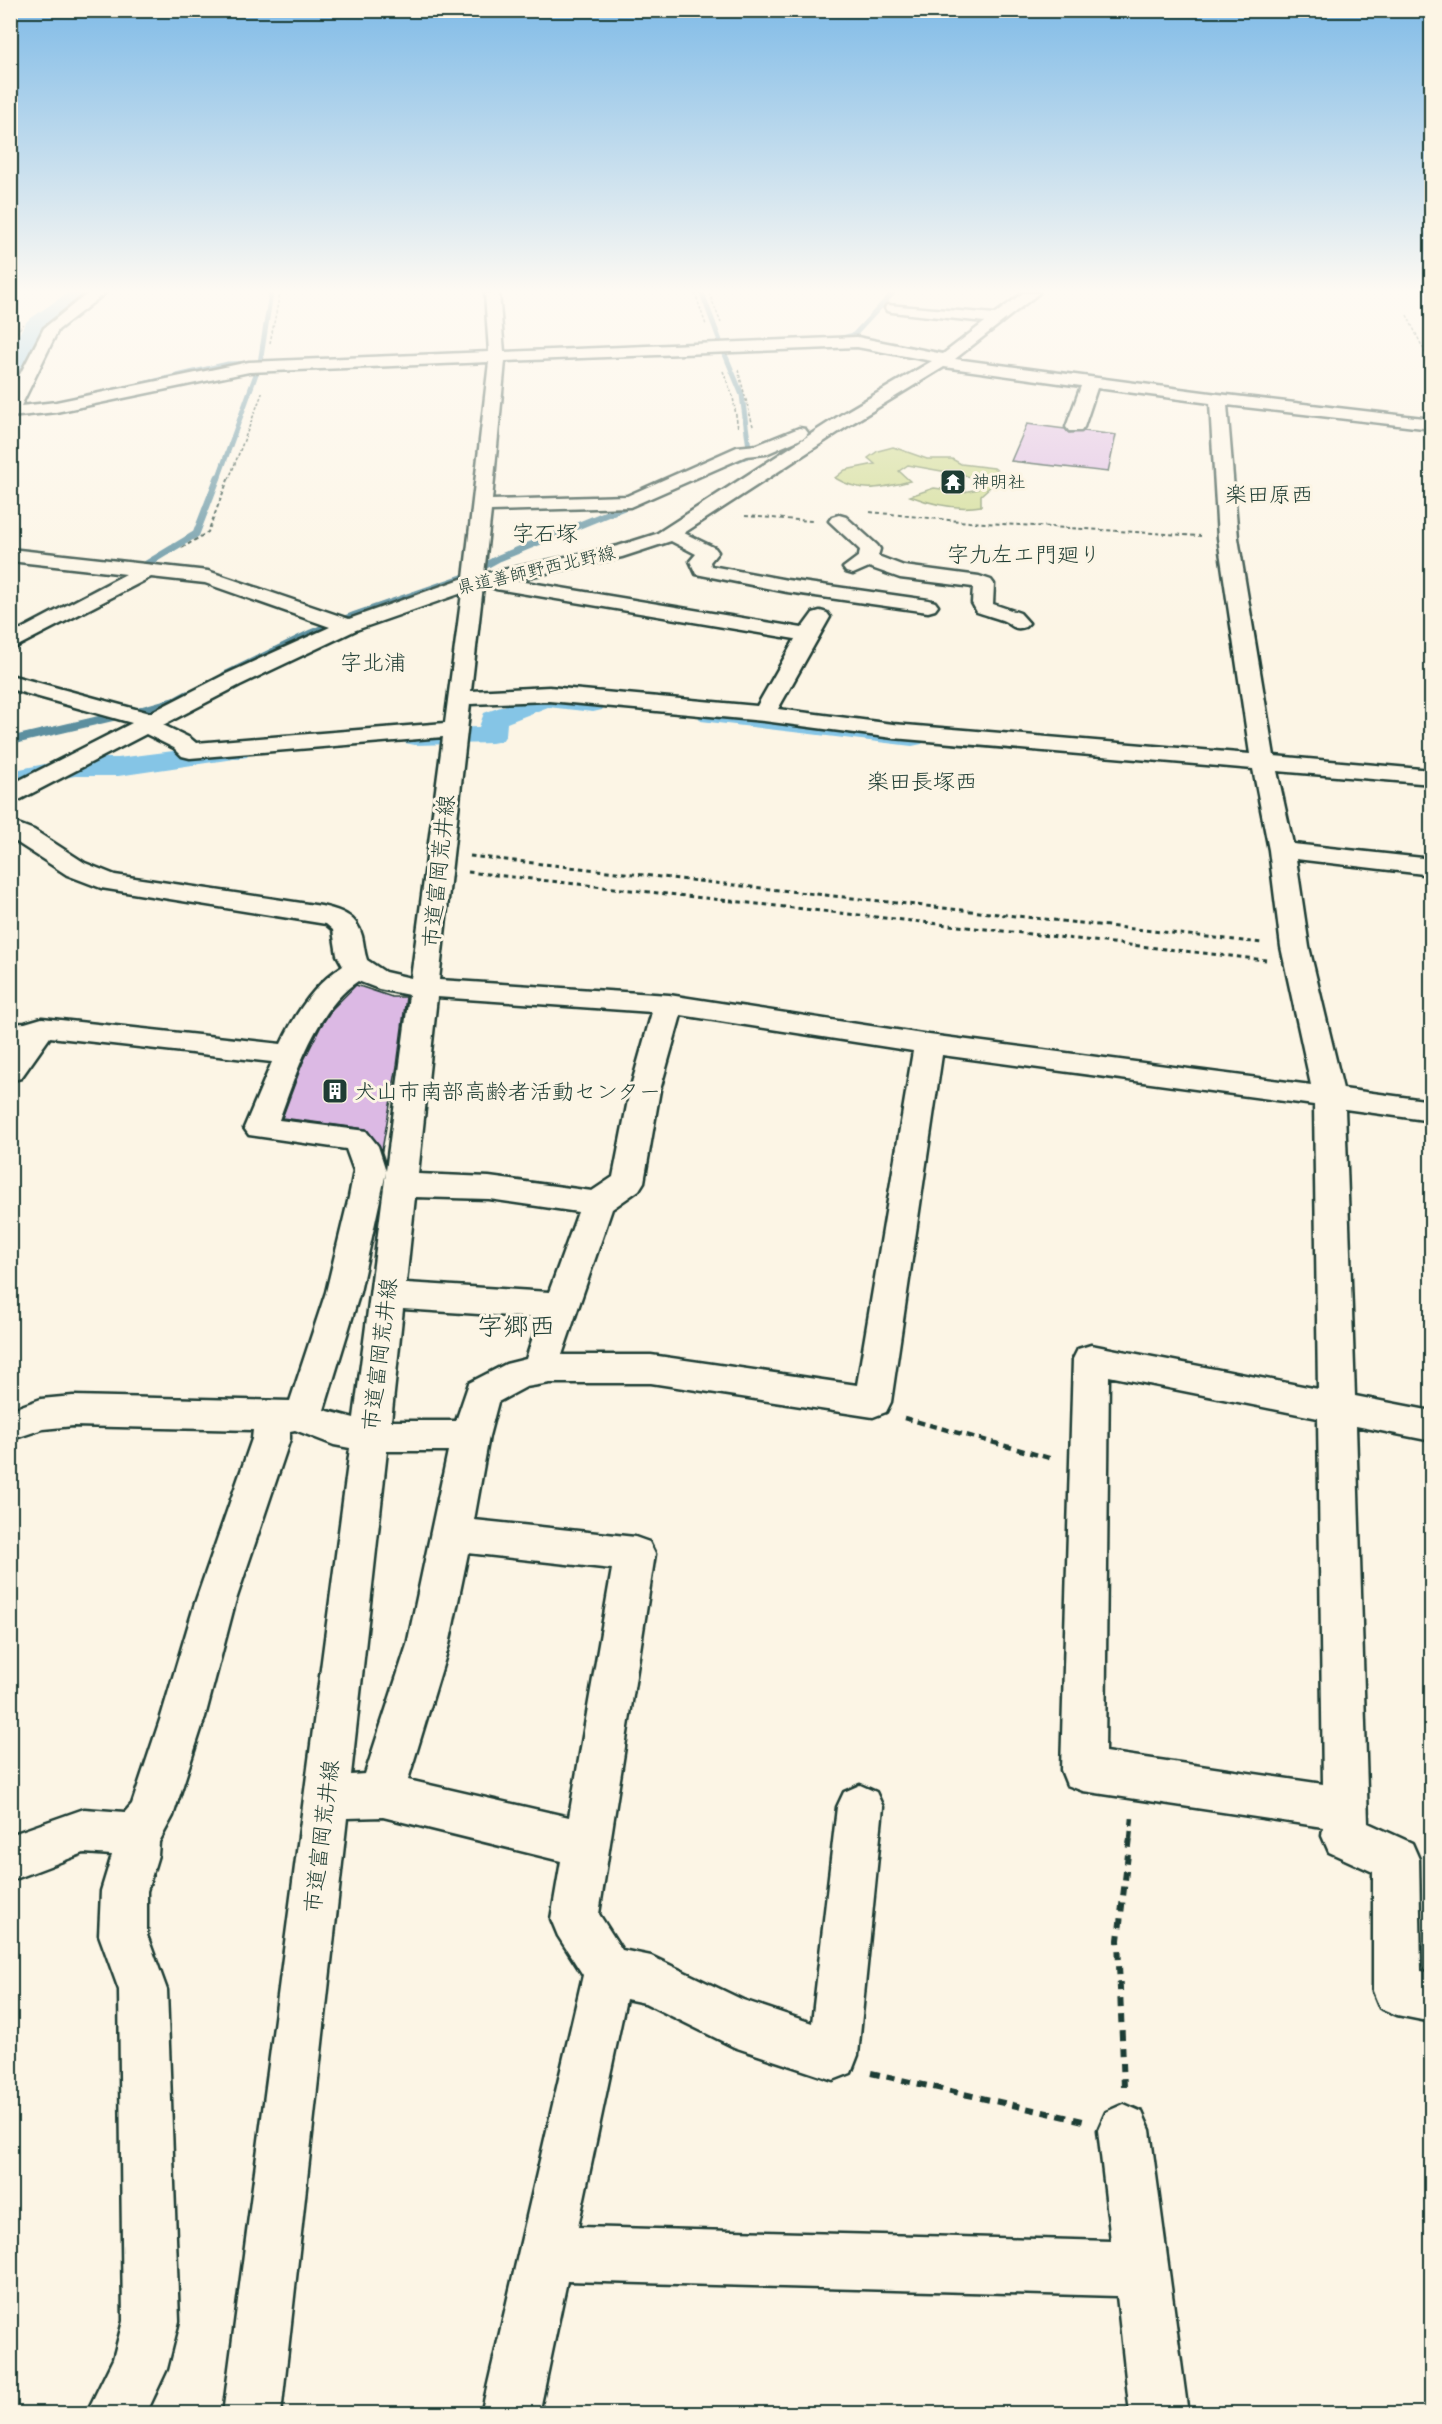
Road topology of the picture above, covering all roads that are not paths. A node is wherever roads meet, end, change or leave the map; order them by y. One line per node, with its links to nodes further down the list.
1 (60, 406): 7 (street)
2 (491, 406): 12 (street, 市道富岡荒井線)
3 (867, 406): 8 (street, 県道善師野西北野線)
4 (1083, 406): 10 (street)
5 (1219, 406): 30 (street)
6 (1279, 406): 9 (street)
7 (12, 409)
8 (848, 418): 11 (street); 13 (street, 県道善師野西北野線)
9 (1431, 424)
10 (1076, 427)
11 (630, 501): 12 (street); 13 (street)
12 (482, 506): 18 (street, 市道富岡荒井線)
13 (668, 519): 18 (street, 県道善師野西北野線); 19 (street)
14 (839, 521): 16 (street)
15 (10, 555): 17 (street)
16 (868, 559): 19 (street); 22 (street)
17 (139, 569): 21 (street); 24 (street)
18 (474, 573): 21 (street, 県道善師野西北野線); 23 (street); 26 (street, 市道富岡荒井線)
19 (832, 592): 20 (street); 23 (street)
20 (928, 606)
21 (341, 622): 28 (street, 県道善師野西北野線)
22 (1018, 623)
23 (808, 634): 27 (street)
24 (10, 644)
25 (10, 681): 28 (street)
26 (458, 698): 27 (street); 29 (street, 市道富岡荒井線)
27 (764, 714): 30 (street)
28 (149, 723): 29 (street); 32 (street, 県道善師野西北野線)
29 (453, 734): 37 (street, 市道富岡荒井線)
30 (1264, 767): 31 (street); 34 (street)
31 (1431, 777)
32 (10, 795)
33 (10, 828): 36 (street)
34 (1282, 850): 35 (street); 43 (street)
35 (1431, 867)
36 (360, 968): 37 (street); 41 (street)
37 (425, 987): 38 (street); 45 (street, 市道富岡荒井線)
38 (669, 1004): 40 (street); 46 (street)
39 (19, 1031): 41 (street); 42 (street)
40 (928, 1044): 43 (street); 49 (street)
41 (289, 1054): 51 (street)
42 (10, 1071)
43 (1329, 1096): 44 (street); 50 (street)
44 (1431, 1112)
45 (400, 1185): 46 (street); 47 (street, 市道富岡荒井線)
46 (598, 1203): 48 (street)
47 (386, 1295): 48 (street); 54 (street, 市道富岡荒井線)
48 (561, 1306): 49 (street)
49 (550, 1369): 55 (street)
50 (1338, 1408): 53 (street); 60 (street); 60 (street)
51 (288, 1416): 52 (street); 54 (street); 61 (street)
52 (10, 1425)
53 (1431, 1426)
54 (370, 1436): 55 (street); 58 (street, 市道富岡荒井線)
55 (470, 1436): 56 (street)
56 (452, 1534): 57 (street); 62 (street)
57 (383, 1795): 58 (street); 62 (street)
58 (326, 1798): 70 (street, 市道富岡荒井線)
59 (860, 1807): 64 (street)
60 (1346, 1809): 65 (street)
61 (136, 1835): 63 (street); 69 (street)
62 (588, 1842): 64 (street)
63 (10, 1858)
64 (608, 1971): 67 (street)
65 (1431, 1998)
66 (1124, 2130): 68 (street)
67 (546, 2253): 68 (street); 71 (street)
68 (1140, 2269): 72 (street)
69 (114, 2414)
70 (252, 2414)
71 (510, 2414)
72 (1159, 2414)

